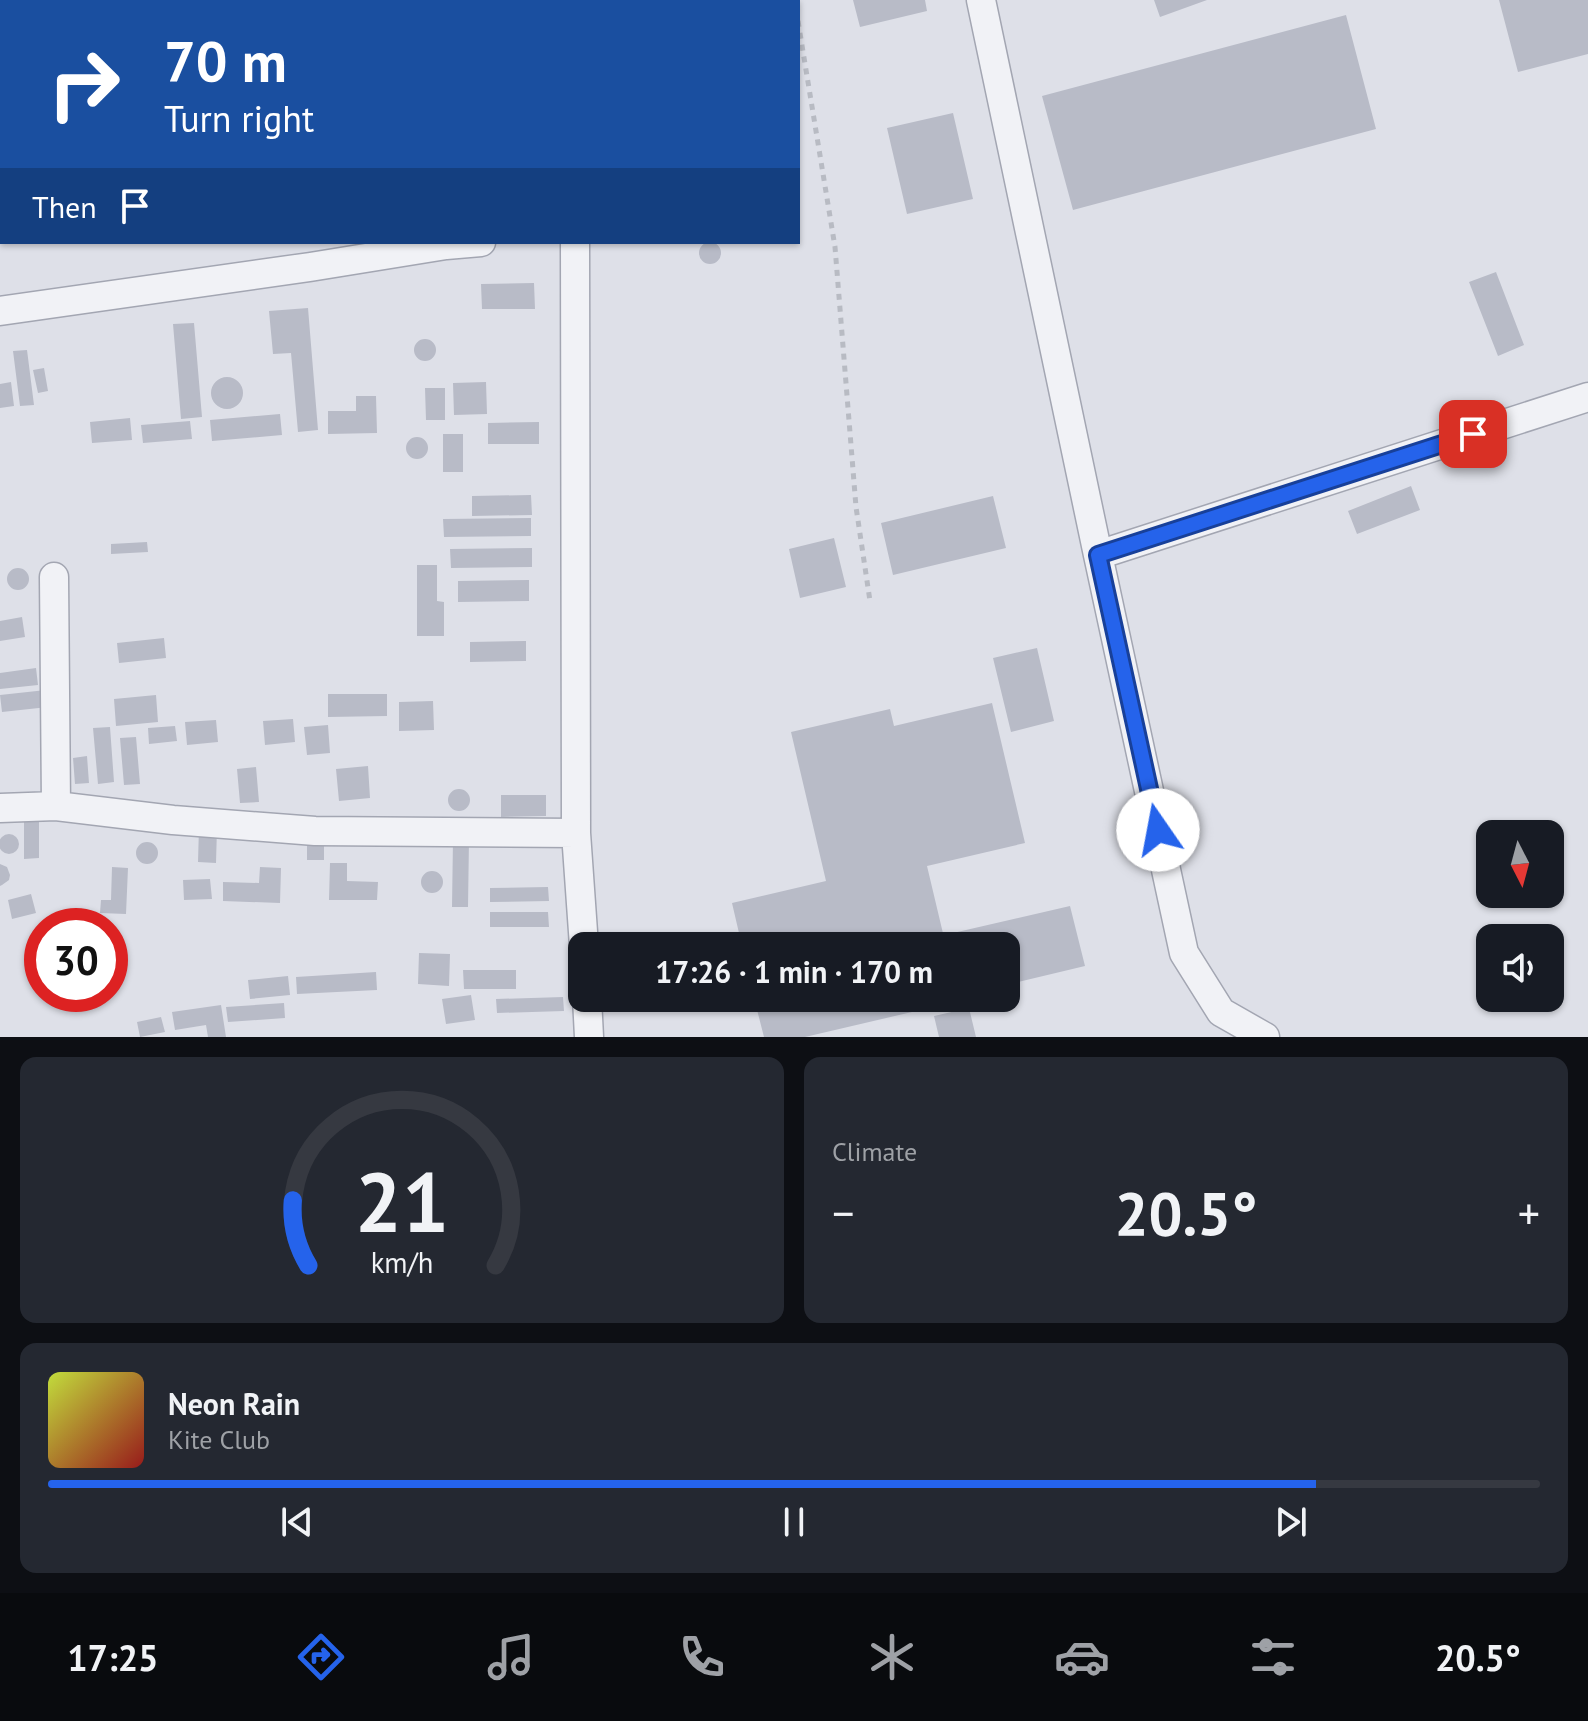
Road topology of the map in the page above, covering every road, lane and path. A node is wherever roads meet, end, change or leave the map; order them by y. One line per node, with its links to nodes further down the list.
1 (981, 0): 7 (street)
2 (800, 33): 9 (path)
3 (458, 244): 5 (street)
4 (575, 244): 12 (street)
5 (0, 311)
6 (1588, 397): 7 (street)
7 (1098, 555): 16 (street)
8 (54, 577): 10 (street)
9 (870, 601)
10 (56, 806): 11 (street); 12 (street)
11 (0, 808)
12 (576, 833): 13 (street)
13 (583, 932)
14 (588, 1012): 15 (street)
15 (589, 1037)
16 (1265, 1037)

